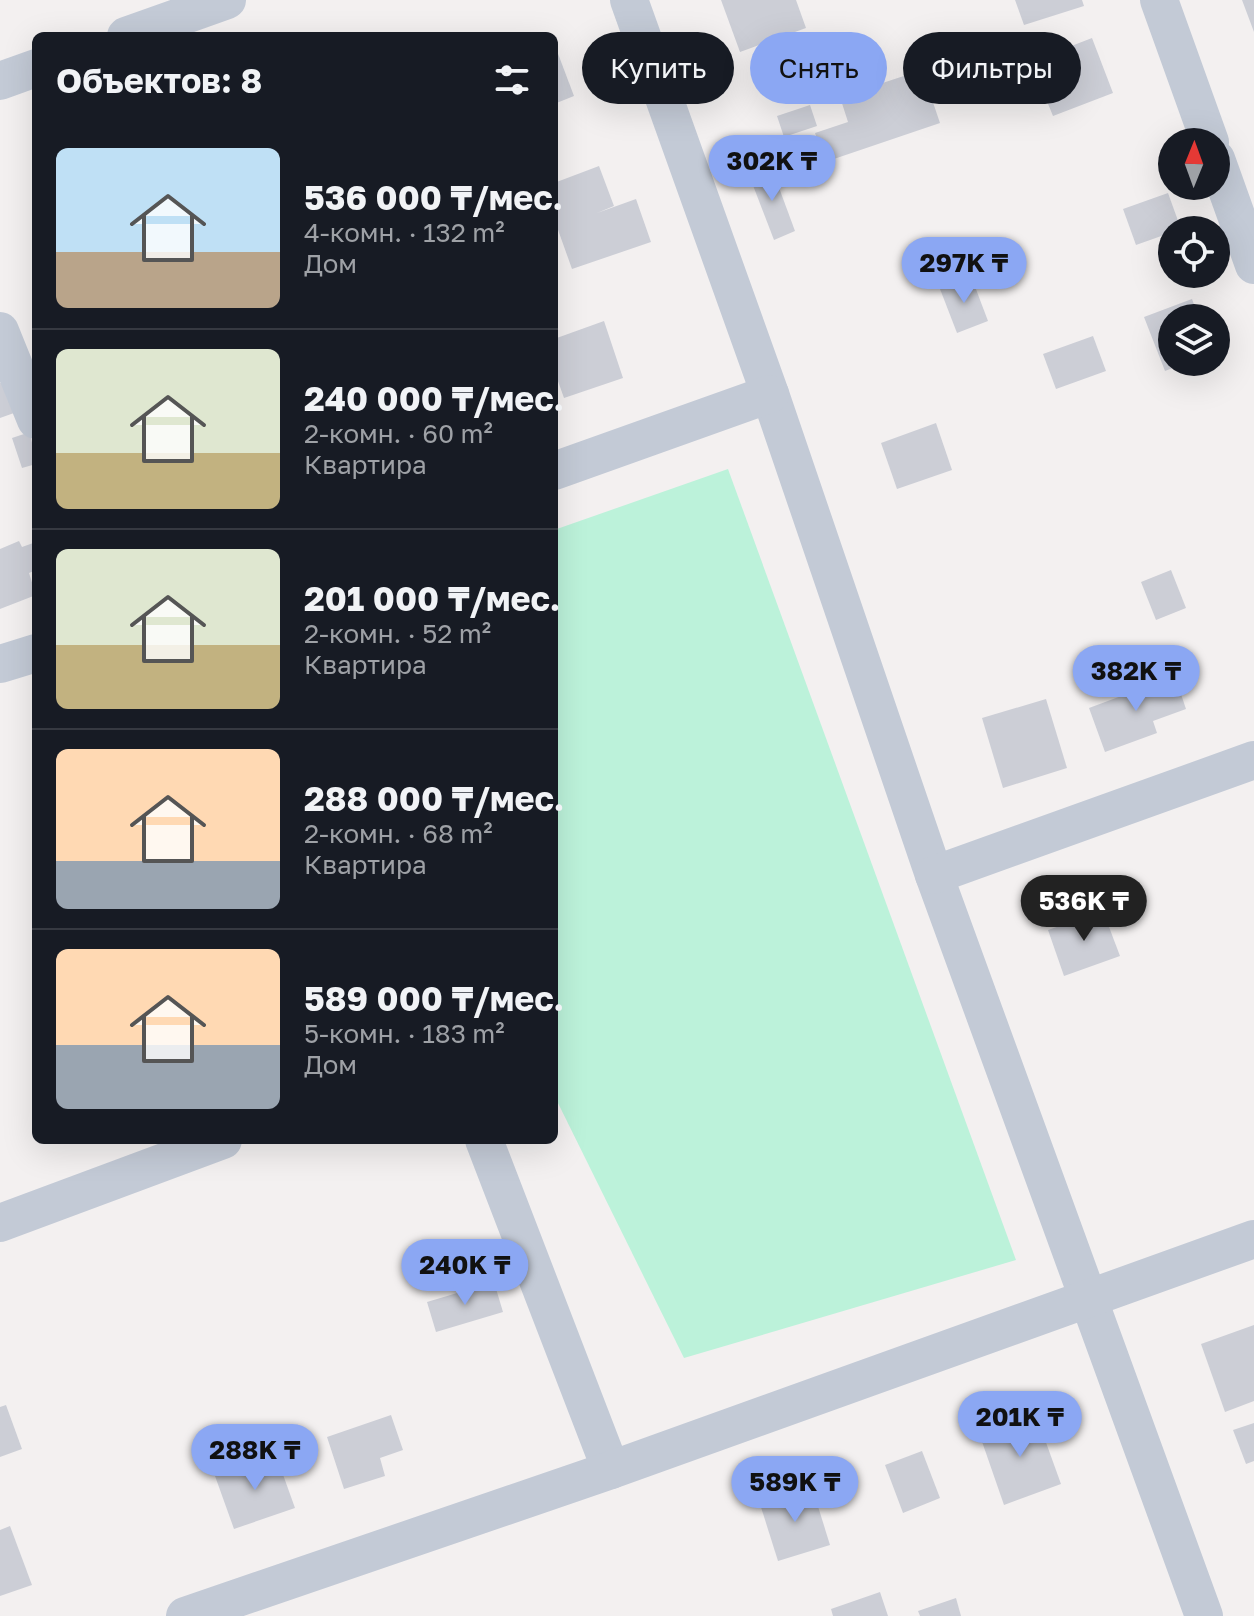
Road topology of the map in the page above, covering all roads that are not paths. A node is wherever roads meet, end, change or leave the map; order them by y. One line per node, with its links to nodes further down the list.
1 (227, 0): 4 (street)
2 (629, 0): 11 (street)
3 (1159, 0): 7 (street)
4 (137, 32)
5 (32, 69): 6 (street)
6 (0, 81)
7 (1205, 128)
8 (1230, 198): 9 (street)
9 (1254, 265)
10 (0, 331): 12 (street)
11 (770, 394): 13 (street); 17 (street)
12 (32, 410)
13 (558, 470)
14 (32, 654): 15 (street)
15 (0, 664)
16 (1254, 760): 17 (street)
17 (934, 875): 22 (street)
18 (212, 1144): 20 (street)
19 (486, 1144): 23 (street)
20 (0, 1223)
21 (1254, 1239): 22 (street)
22 (1091, 1297): 23 (street); 25 (street)
23 (611, 1470): 24 (street)
24 (185, 1616)
25 (1204, 1616)

